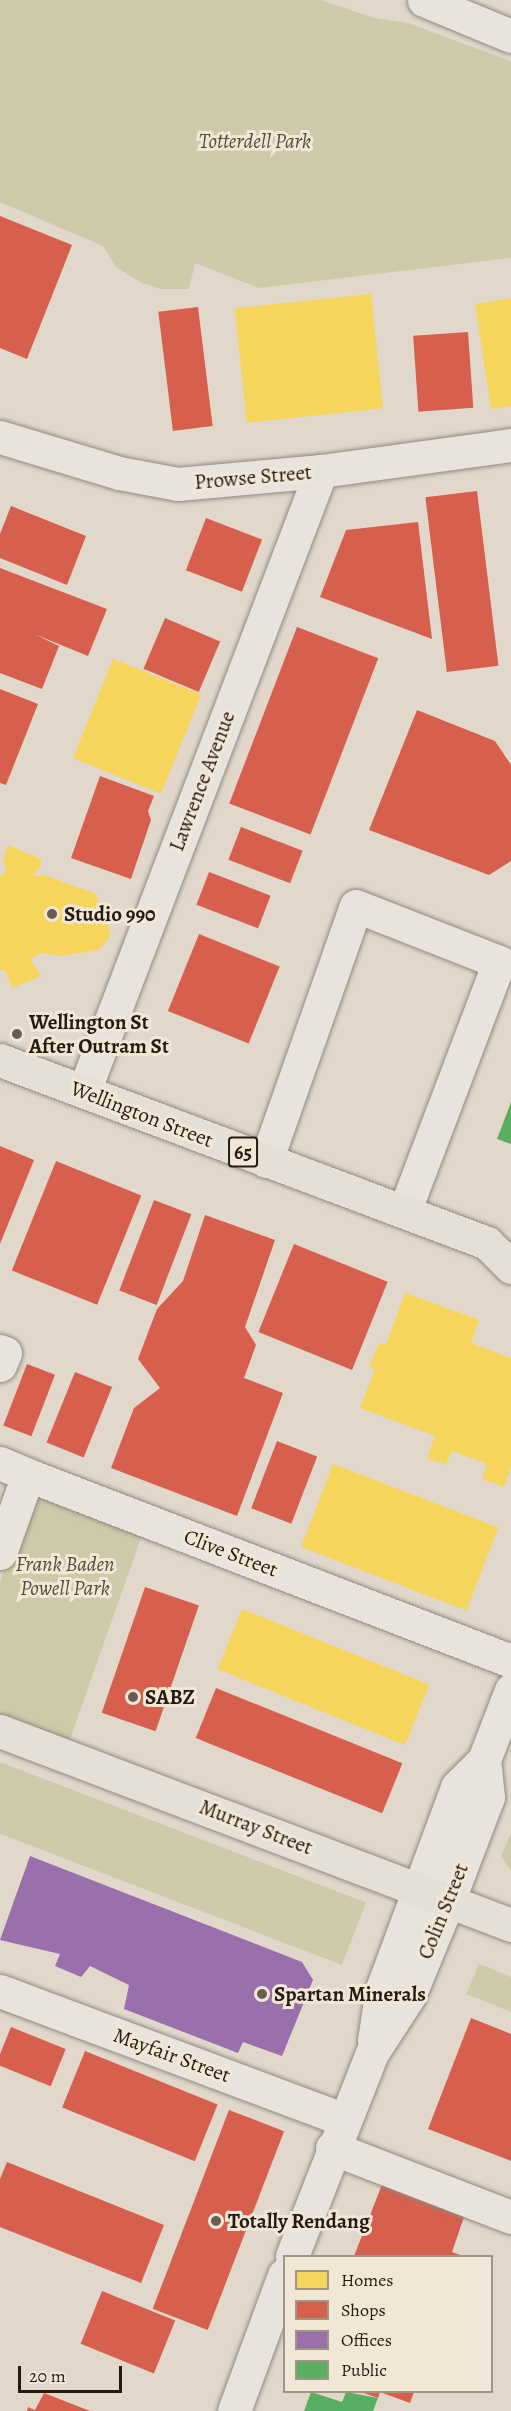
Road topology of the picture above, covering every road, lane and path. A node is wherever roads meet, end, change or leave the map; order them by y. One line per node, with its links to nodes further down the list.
1 (424, 0): 2 (street)
2 (511, 36)
3 (0, 438): 5 (street, Prowse Street)
4 (511, 446): 5 (street, Prowse Street)
5 (321, 471): 7 (street, Lawrence Avenue)
6 (0, 1060): 7 (main road, Wellington Street / 65)
7 (84, 1091): 8 (main road, Wellington Street / 65)
8 (266, 1161): 9 (main road, Wellington Street / 65); 9 (street)
9 (404, 1212): 10 (main road, Wellington Street / 65)
10 (499, 1243): 11 (main road, Wellington Street / 65)
11 (511, 1267)
12 (0, 1351): 13 (street)
13 (0, 1365)
14 (14, 1469): 15 (street, Clive Street); 16 (street, Clive Street)
15 (0, 1553)
16 (511, 1661)
17 (511, 1690): 19 (street, Colin Street)
18 (0, 1731): 19 (main road, Murray Street)
19 (434, 1894): 20 (main road, Murray Street); 22 (street, Colin Street)
20 (511, 1925)
21 (0, 1991): 22 (street, Mayfair Street)
22 (338, 2133): 23 (street, Mayfair Street); 24 (street, Colin Street)
23 (511, 2217)
24 (292, 2255)
25 (283, 2280): 26 (street)
26 (234, 2411)

